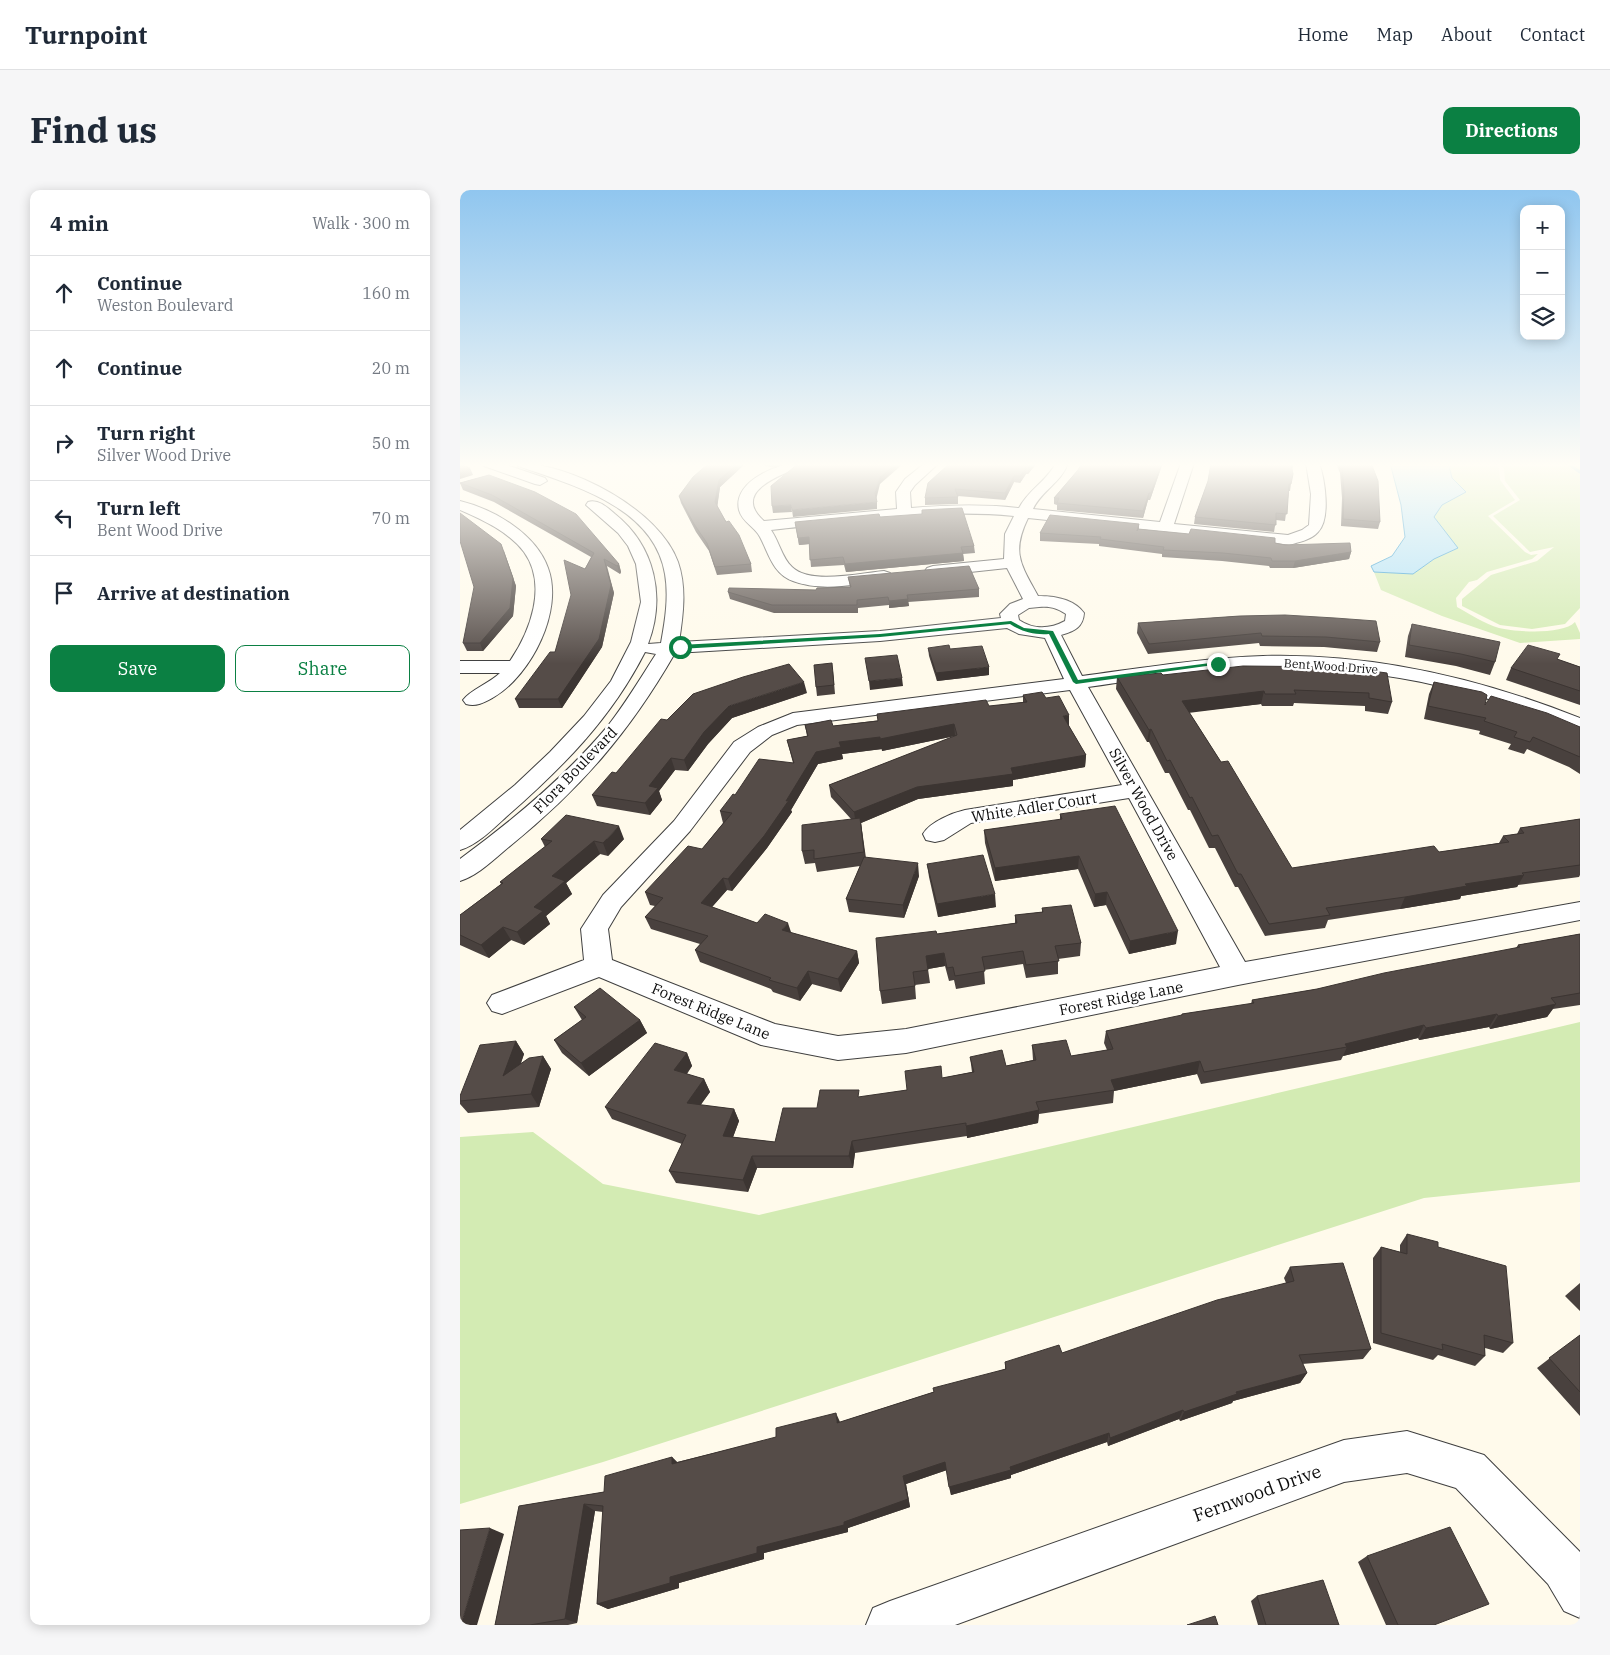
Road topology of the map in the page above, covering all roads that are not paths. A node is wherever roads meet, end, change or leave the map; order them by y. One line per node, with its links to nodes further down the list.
1 (509, 530): 16 (street)
2 (623, 530): 15 (street, Flora Boulevard)
3 (650, 530): 14 (street, Flora Boulevard)
4 (764, 530): 10 (street)
5 (1015, 530): 8 (street)
6 (1183, 530): 7 (street)
7 (1310, 530)
8 (1012, 563): 9 (street); 11 (street)
9 (916, 572)
10 (897, 574)
11 (1033, 602): 12 (street); 13 (street)
12 (1011, 622): 13 (street); 14 (street)
13 (1051, 632): 18 (street, Silver Wood Drive)
14 (669, 647): 15 (street); 24 (street, Flora Boulevard)
15 (636, 650): 23 (street, Flora Boulevard)
16 (514, 667): 17 (street); 19 (street)
17 (460, 668)
18 (1076, 682): 20 (street, Bent Wood Drive); 21 (street, Silver Wood Drive); 26 (street)
19 (473, 700)
20 (1580, 725)
21 (1136, 790): 22 (street, White Adler Court); 27 (street, Silver Wood Drive)
22 (936, 834)
23 (460, 842)
24 (460, 872)
25 (1580, 911): 27 (street, Forest Ridge Lane)
26 (599, 966): 27 (street, Forest Ridge Lane); 28 (street)
27 (1238, 974)
28 (502, 1003)
29 (1575, 1575): 30 (street, Fernwood Drive)
30 (890, 1625)

